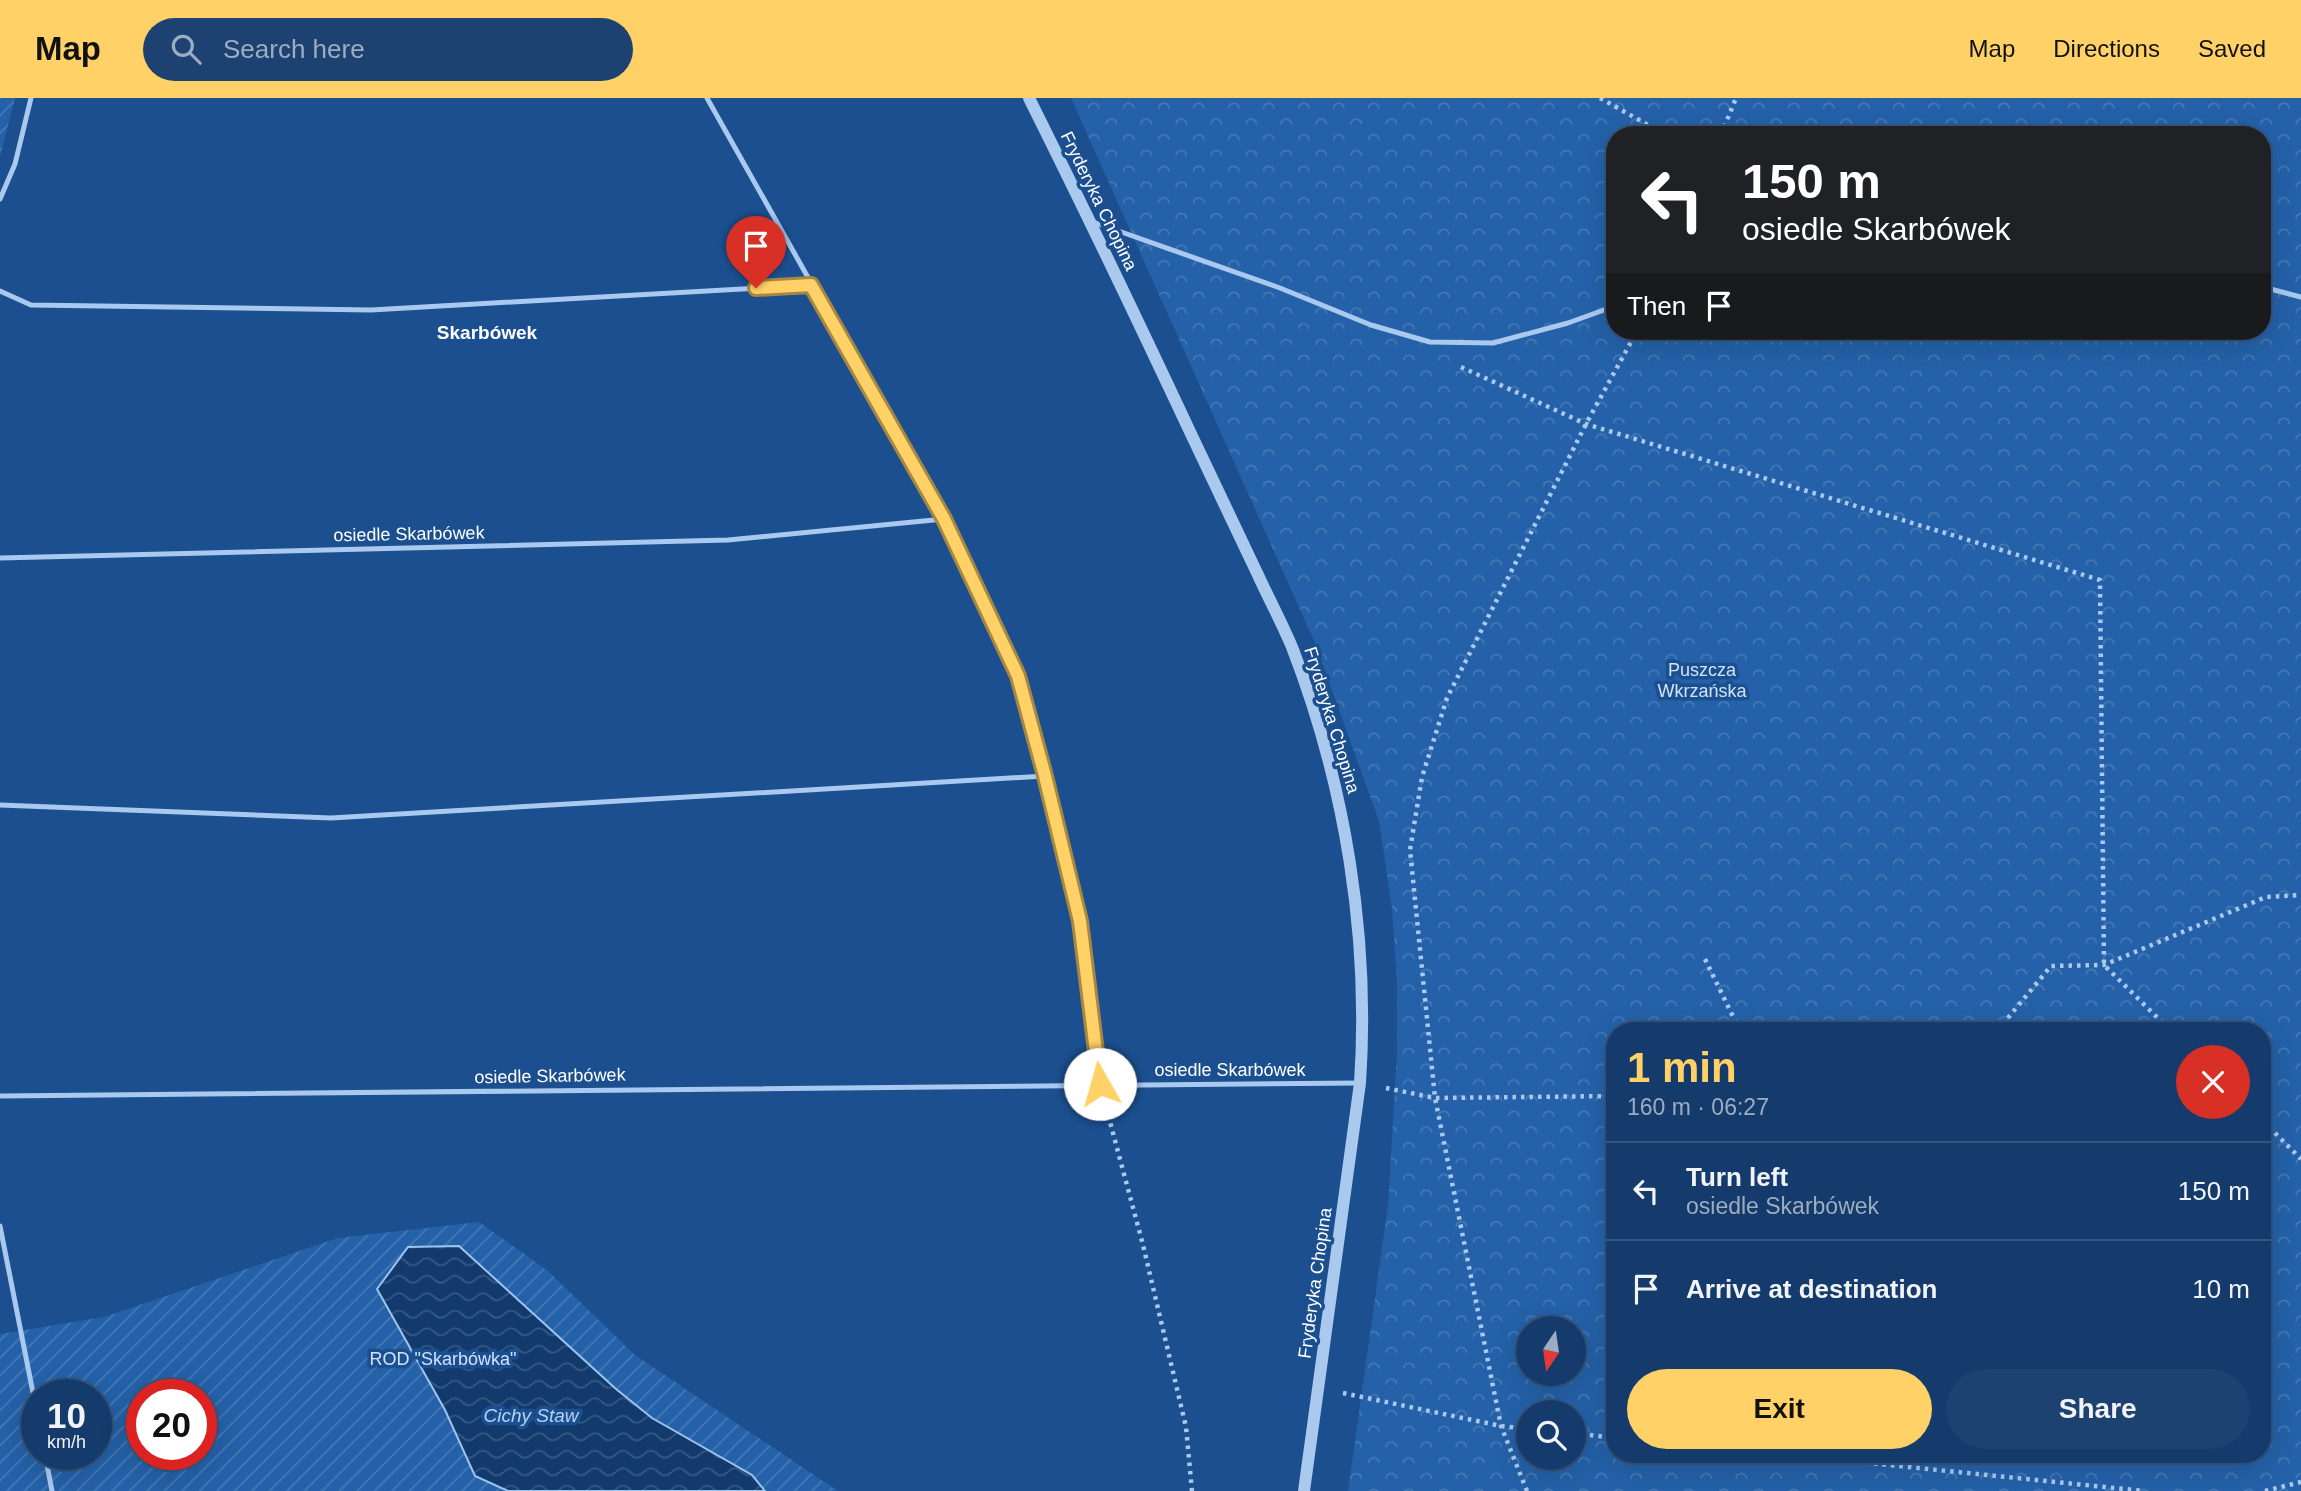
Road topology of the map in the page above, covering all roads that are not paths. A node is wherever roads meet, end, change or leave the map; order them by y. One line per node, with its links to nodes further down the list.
1 (31, 98): 4 (lane)
2 (706, 98): 6 (lane)
3 (1029, 98): 5 (street, Fryderyka Chopina)
4 (0, 199)
5 (1090, 220): 10 (lane); 15 (street, Fryderyka Chopina)
6 (811, 285): 8 (lane); 11 (lane)
7 (2271, 289): 9 (lane)
8 (0, 290)
9 (2301, 297)
10 (1606, 309)
11 (944, 519): 12 (lane, osiedle Skarbówek); 13 (lane)
12 (0, 558)
13 (1045, 776): 14 (lane); 16 (lane)
14 (0, 805)
15 (1360, 1083): 16 (lane, osiedle Skarbówek); 22 (street, Fryderyka Chopina)
16 (1100, 1084): 17 (lane, osiedle Skarbówek)
17 (0, 1097)
18 (0, 1226): 19 (lane)
19 (30, 1379)
20 (48, 1470): 21 (lane)
21 (52, 1491)
22 (1304, 1491)

